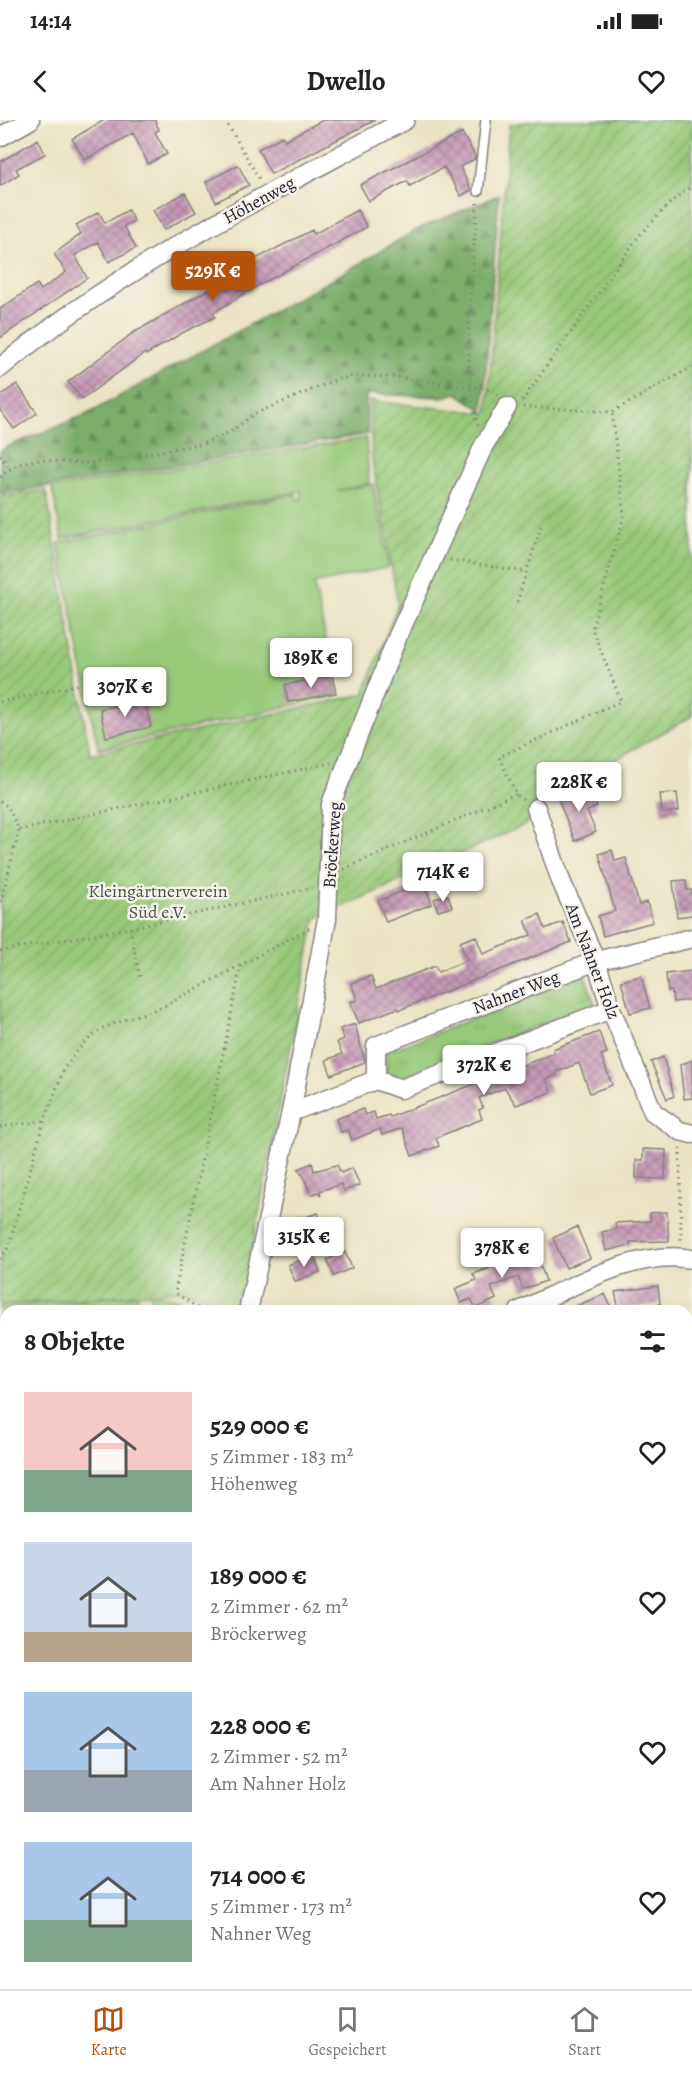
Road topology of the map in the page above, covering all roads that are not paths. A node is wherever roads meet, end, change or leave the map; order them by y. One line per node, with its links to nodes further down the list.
1 (30, 120): 4 (street)
2 (405, 120): 6 (street, Höhenweg)
3 (486, 120): 5 (lane)
4 (0, 138)
5 (478, 191)
6 (0, 368)
7 (507, 407): 13 (street, Bröckerweg)
8 (536, 808): 10 (street, Am Nahner Holz)
9 (692, 938): 10 (street, Nahner Weg)
10 (596, 961): 11 (street, Am Nahner Holz); 12 (street, Nahner Weg)
11 (611, 1009): 12 (street); 14 (street, Am Nahner Holz)
12 (376, 1080): 13 (street)
13 (291, 1112): 16 (street, Bröckerweg)
14 (686, 1133)
15 (687, 1258): 17 (street)
16 (249, 1305)
17 (533, 1305)

